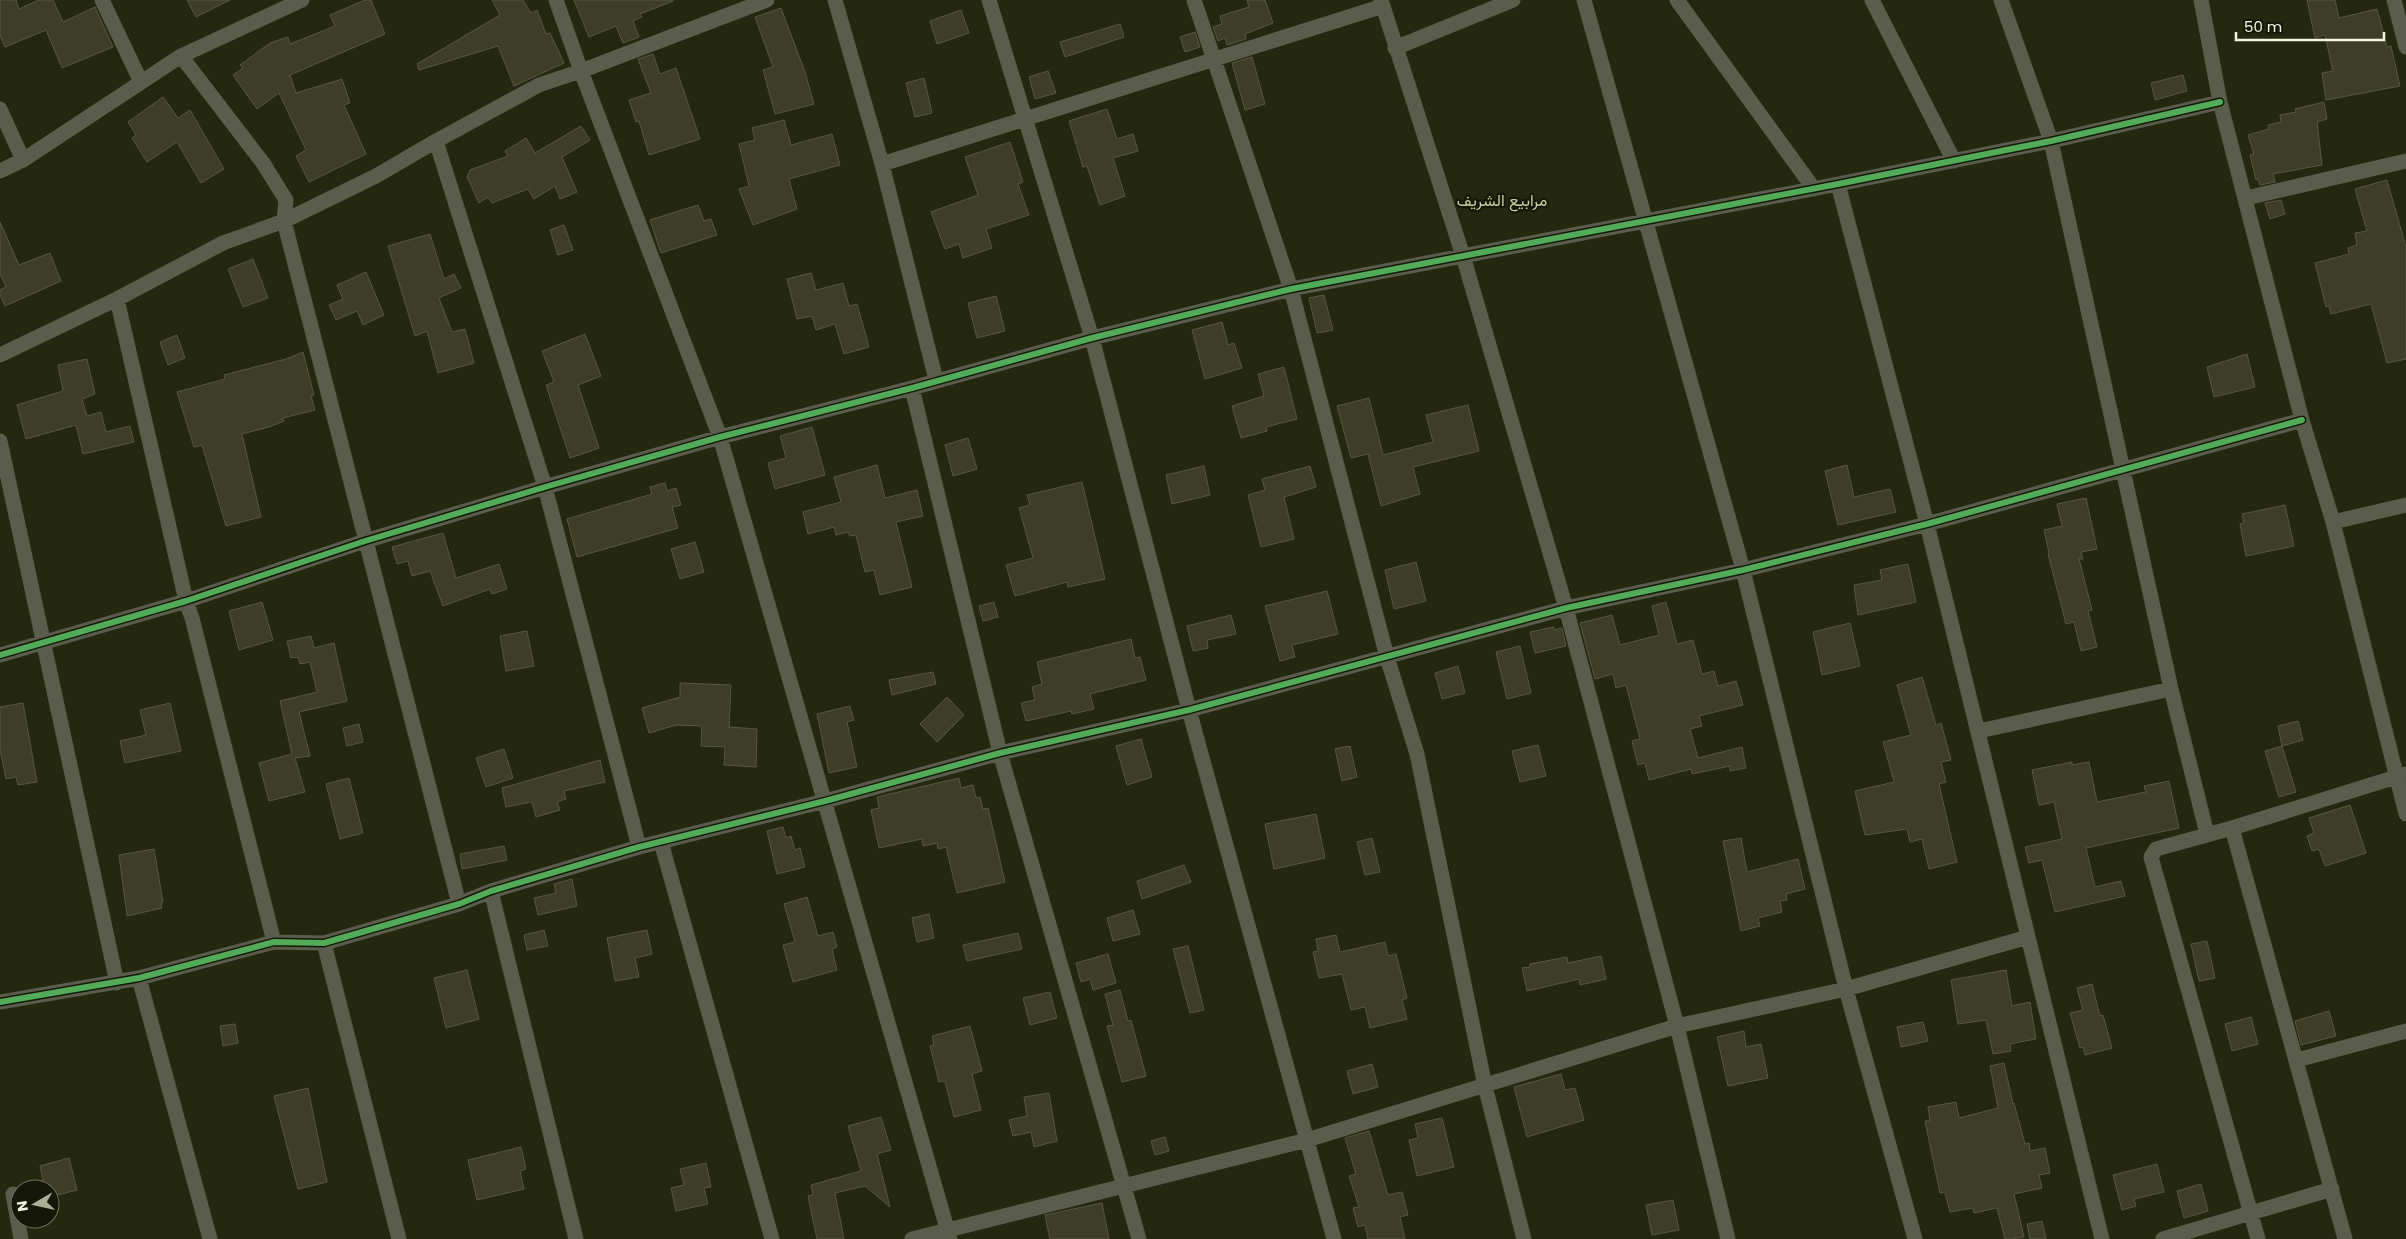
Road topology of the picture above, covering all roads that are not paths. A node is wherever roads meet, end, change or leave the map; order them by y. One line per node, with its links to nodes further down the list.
1 (102, 0): 22 (street)
2 (302, 0): 16 (street)
3 (556, 0): 21 (street)
4 (767, 0): 21 (street)
5 (835, 0): 31 (street)
6 (989, 0): 25 (street)
7 (1194, 0): 20 (street)
8 (1513, 0): 18 (street)
9 (1584, 0): 36 (street)
10 (1677, 0): 34 (street)
11 (1872, 0): 29 (street)
12 (2001, 0): 27 (street)
13 (2201, 0): 23 (street)
14 (2394, 0): 17 (street)
15 (1382, 3): 18 (street); 20 (street)
16 (272, 5): 19 (street)
17 (2406, 47)
18 (1395, 48): 38 (street)
19 (182, 56): 22 (street); 37 (street)
20 (1214, 60): 25 (street); 39 (street)
21 (581, 72): 26 (street); 46 (street)
22 (141, 82): 28 (street)
23 (2220, 102): 27 (street); 35 (street)
24 (0, 109): 28 (street)
25 (1026, 117): 31 (street); 41 (street)
26 (436, 141): 37 (street); 49 (street)
27 (2051, 141): 29 (street); 48 (street)
28 (23, 160): 32 (street)
29 (1954, 161): 33 (street)
30 (2406, 161): 35 (street)
31 (882, 164): 43 (street)
32 (0, 171)
33 (1838, 184): 34 (street); 52 (street)
34 (1814, 189): 36 (street)
35 (2246, 198): 45 (street)
36 (1645, 220): 38 (street); 54 (street)
37 (284, 221): 40 (street); 53 (street)
38 (1463, 256): 39 (street); 56 (street)
39 (1291, 289): 41 (street); 59 (street)
40 (117, 299): 42 (street); 55 (street)
41 (1092, 338): 43 (street); 61 (street)
42 (0, 355)
43 (936, 380): 44 (street)
44 (912, 388): 46 (street); 63 (street)
45 (2302, 420): 48 (street); 51 (street)
46 (720, 437): 49 (street); 65 (street)
47 (0, 441): 57 (street)
48 (2124, 470): 52 (street); 60 (street)
49 (545, 488): 53 (street); 70 (street)
50 (2406, 505): 51 (street)
51 (2333, 522): 64 (street)
52 (1927, 524): 54 (street); 62 (street)
53 (364, 541): 55 (street); 72 (street)
54 (1743, 570): 56 (street); 78 (street)
55 (186, 600): 57 (street); 74 (street)
56 (1566, 608): 59 (street); 80 (street)
57 (44, 642): 58 (street); 77 (street)
58 (0, 654)
59 (1387, 657): 61 (street); 83 (street)
60 (2171, 689): 62 (street); 68 (street)
61 (1189, 710): 63 (street); 84 (street)
62 (1979, 731): 73 (street)
63 (1000, 753): 65 (street); 85 (street)
64 (2401, 776): 66 (street); 67 (street)
65 (825, 801): 69 (street); 88 (street)
66 (2406, 814)
67 (2232, 828): 68 (street); 82 (street)
68 (2207, 834): 87 (street)
69 (661, 842): 70 (street); 92 (street)
70 (639, 847): 71 (street)
71 (491, 891): 72 (street); 91 (street)
72 (459, 904): 75 (street)
73 (2028, 937): 78 (street); 99 (street)
74 (274, 942): 75 (street); 76 (street)
75 (324, 943): 90 (street)
76 (139, 978): 77 (street); 89 (street)
77 (117, 982): 79 (street)
78 (1846, 989): 80 (street); 98 (street)
79 (0, 1002)
80 (1677, 1026): 83 (street); 97 (street)
81 (2406, 1031): 82 (street)
82 (2297, 1060): 86 (street)
83 (1485, 1086): 84 (street); 96 (street)
84 (1307, 1140): 85 (street); 95 (street)
85 (1124, 1185): 88 (street); 94 (street)
86 (2332, 1189): 87 (street); 102 (street)
87 (2252, 1214): 100 (street); 101 (street)
88 (949, 1234): 93 (street)
89 (210, 1239)
90 (399, 1239)
91 (576, 1239)
92 (772, 1239)
93 (912, 1239)
94 (1138, 1239)
95 (1334, 1239)
96 (1524, 1239)
97 (1728, 1239)
98 (1915, 1239)
99 (2102, 1239)
100 (2163, 1239)
101 (2258, 1239)
102 (2345, 1239)

